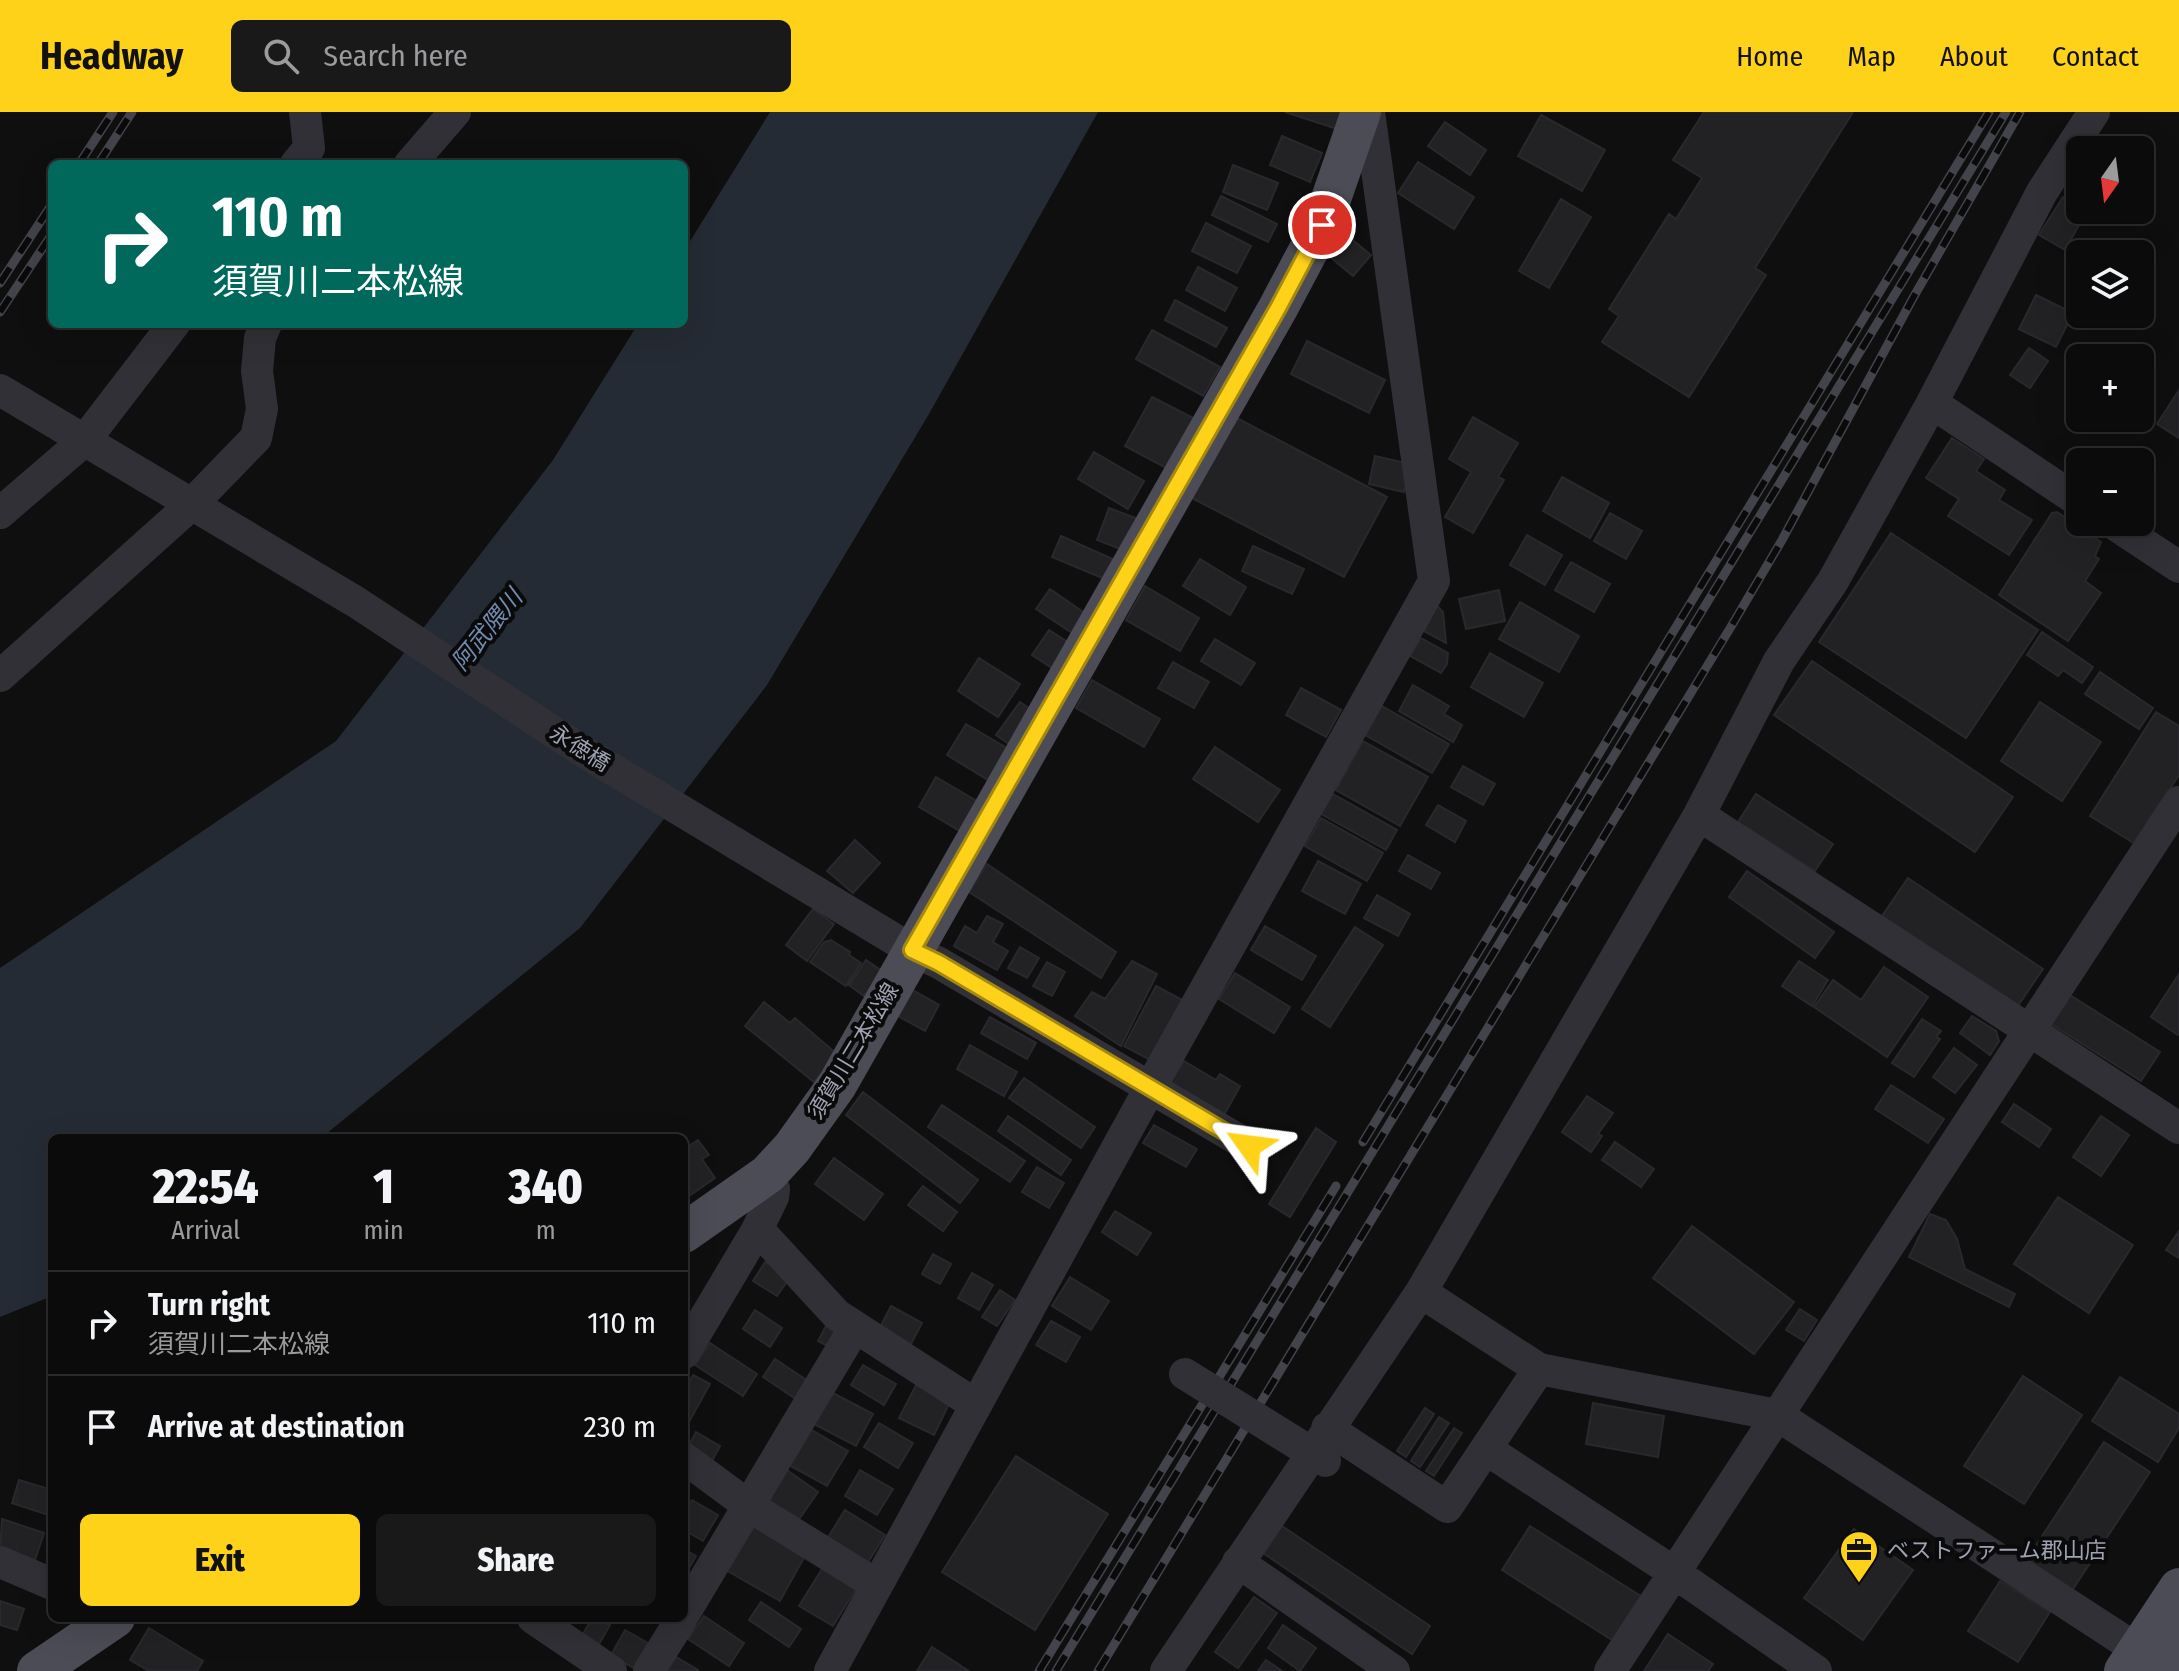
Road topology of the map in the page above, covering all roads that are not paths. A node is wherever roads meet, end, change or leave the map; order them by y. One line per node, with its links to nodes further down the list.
1 (305, 112): 6 (street)
2 (455, 112): 7 (street)
3 (1361, 112): 21 (main road, 須賀川二本松線)
4 (1369, 112): 23 (street)
5 (2094, 112): 11 (street)
6 (299, 160)
7 (413, 160)
8 (171, 328): 12 (street)
9 (264, 328): 14 (street)
10 (0, 390): 12 (street, 永徳橋)
11 (1932, 403): 13 (street); 20 (street)
12 (85, 440): 14 (street, 永徳橋); 15 (street)
13 (2066, 493)
14 (192, 504): 18 (street); 21 (street, 永徳橋)
15 (0, 513)
16 (2132, 536): 17 (street)
17 (2179, 567)
18 (0, 676)
19 (2179, 802): 22 (street)
20 (1699, 815): 22 (street); 29 (street)
21 (912, 950): 23 (street, 永徳橋); 26 (main road, 須賀川二本松線)
22 (2028, 1030): 24 (street); 35 (street)
23 (1150, 1088): 25 (street, 永徳橋); 34 (street)
24 (2179, 1128)
25 (1249, 1146)
26 (768, 1174): 27 (main road, 須賀川二本松線); 28 (street)
27 (688, 1230)
28 (756, 1232): 30 (street); 31 (street)
29 (1421, 1292): 32 (street); 36 (street)
30 (855, 1327): 34 (street); 40 (street)
31 (688, 1346)
32 (1539, 1369): 35 (street); 37 (street)
33 (1185, 1374): 39 (street, bridge)
34 (976, 1405): 45 (street)
35 (1777, 1415): 43 (street); 52 (street)
36 (1327, 1428): 37 (street); 42 (street)
37 (1486, 1449): 43 (street)
38 (688, 1461): 40 (street)
39 (1325, 1461)
40 (749, 1506): 45 (street); 47 (street)
41 (0, 1562): 44 (street)
42 (1238, 1562): 57 (street); 58 (street)
43 (1675, 1573): 59 (street); 60 (street)
44 (48, 1582)
45 (877, 1585): 56 (street)
46 (2179, 1588): 52 (main road)
47 (688, 1608)
48 (108, 1622): 53 (main road)
49 (539, 1622): 54 (street)
50 (679, 1622): 55 (street)
51 (2179, 1642): 52 (main road)
52 (2140, 1664)
53 (37, 1671)
54 (611, 1671)
55 (649, 1671)
56 (830, 1671)
57 (1166, 1671)
58 (1394, 1671)
59 (1610, 1671)
60 (1816, 1671)

